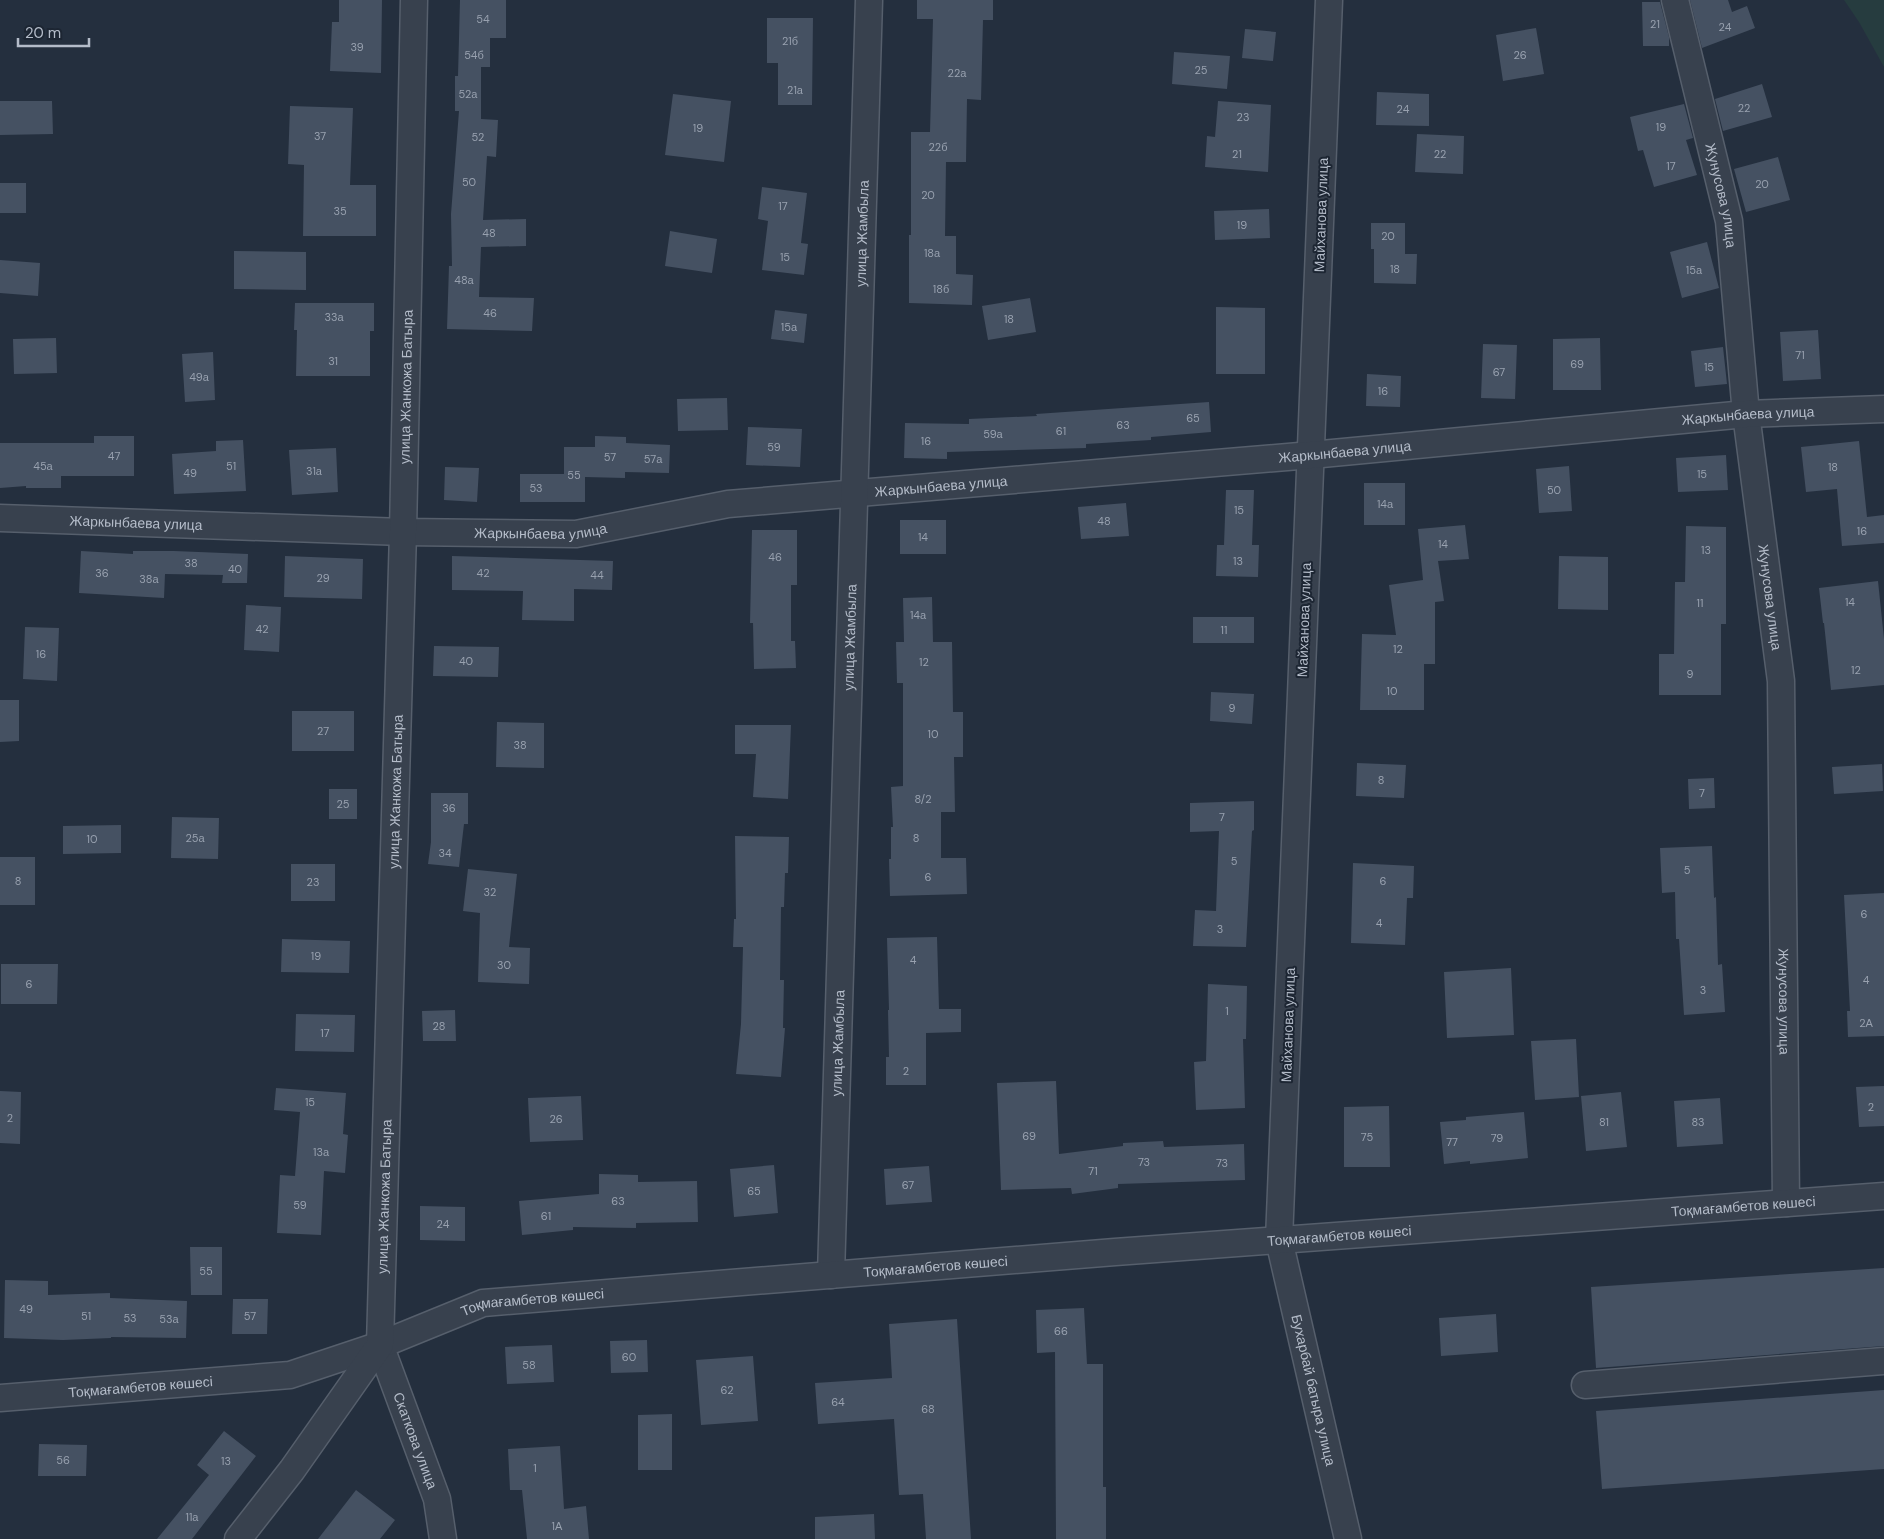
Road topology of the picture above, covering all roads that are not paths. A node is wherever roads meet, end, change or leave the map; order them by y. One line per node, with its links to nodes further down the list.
1 (414, 0): 10 (street, улица Жанкожа Батыра)
2 (869, 0): 8 (street, улица Жамбыла)
3 (1329, 0): 7 (street, Майханова улица)
4 (1675, 0): 6 (street, Жунусова улица)
5 (1884, 409): 6 (street, Жаркынбаева улица)
6 (1746, 414): 7 (street, Жаркынбаева улица); 12 (street, Жунусова улица)
7 (1311, 455): 8 (street, Жаркынбаева улица); 13 (street, Майханова улица)
8 (853, 494): 10 (street, Жаркынбаева улица); 14 (street, улица Жамбыла)
9 (0, 518): 10 (street, Жаркынбаева улица)
10 (402, 532): 15 (street, улица Жанкожа Батыра)
11 (1884, 1196): 12 (street, Тоқмағамбетов көшесі)
12 (1786, 1203): 13 (street, Тоқмағамбетов көшесі)
13 (1279, 1240): 14 (street, Тоқмағамбетов көшесі); 21 (street, Бухарбай батыра улица)
14 (831, 1275): 15 (street, Тоқмағамбетов көшесі)
15 (380, 1345): 18 (street, Тоқмағамбетов көшесі); 19 (street); 20 (street, Скаткова улица)
16 (1884, 1361): 17 (street)
17 (1585, 1385)
18 (0, 1398)
19 (238, 1539)
20 (443, 1539)
21 (1348, 1539)

